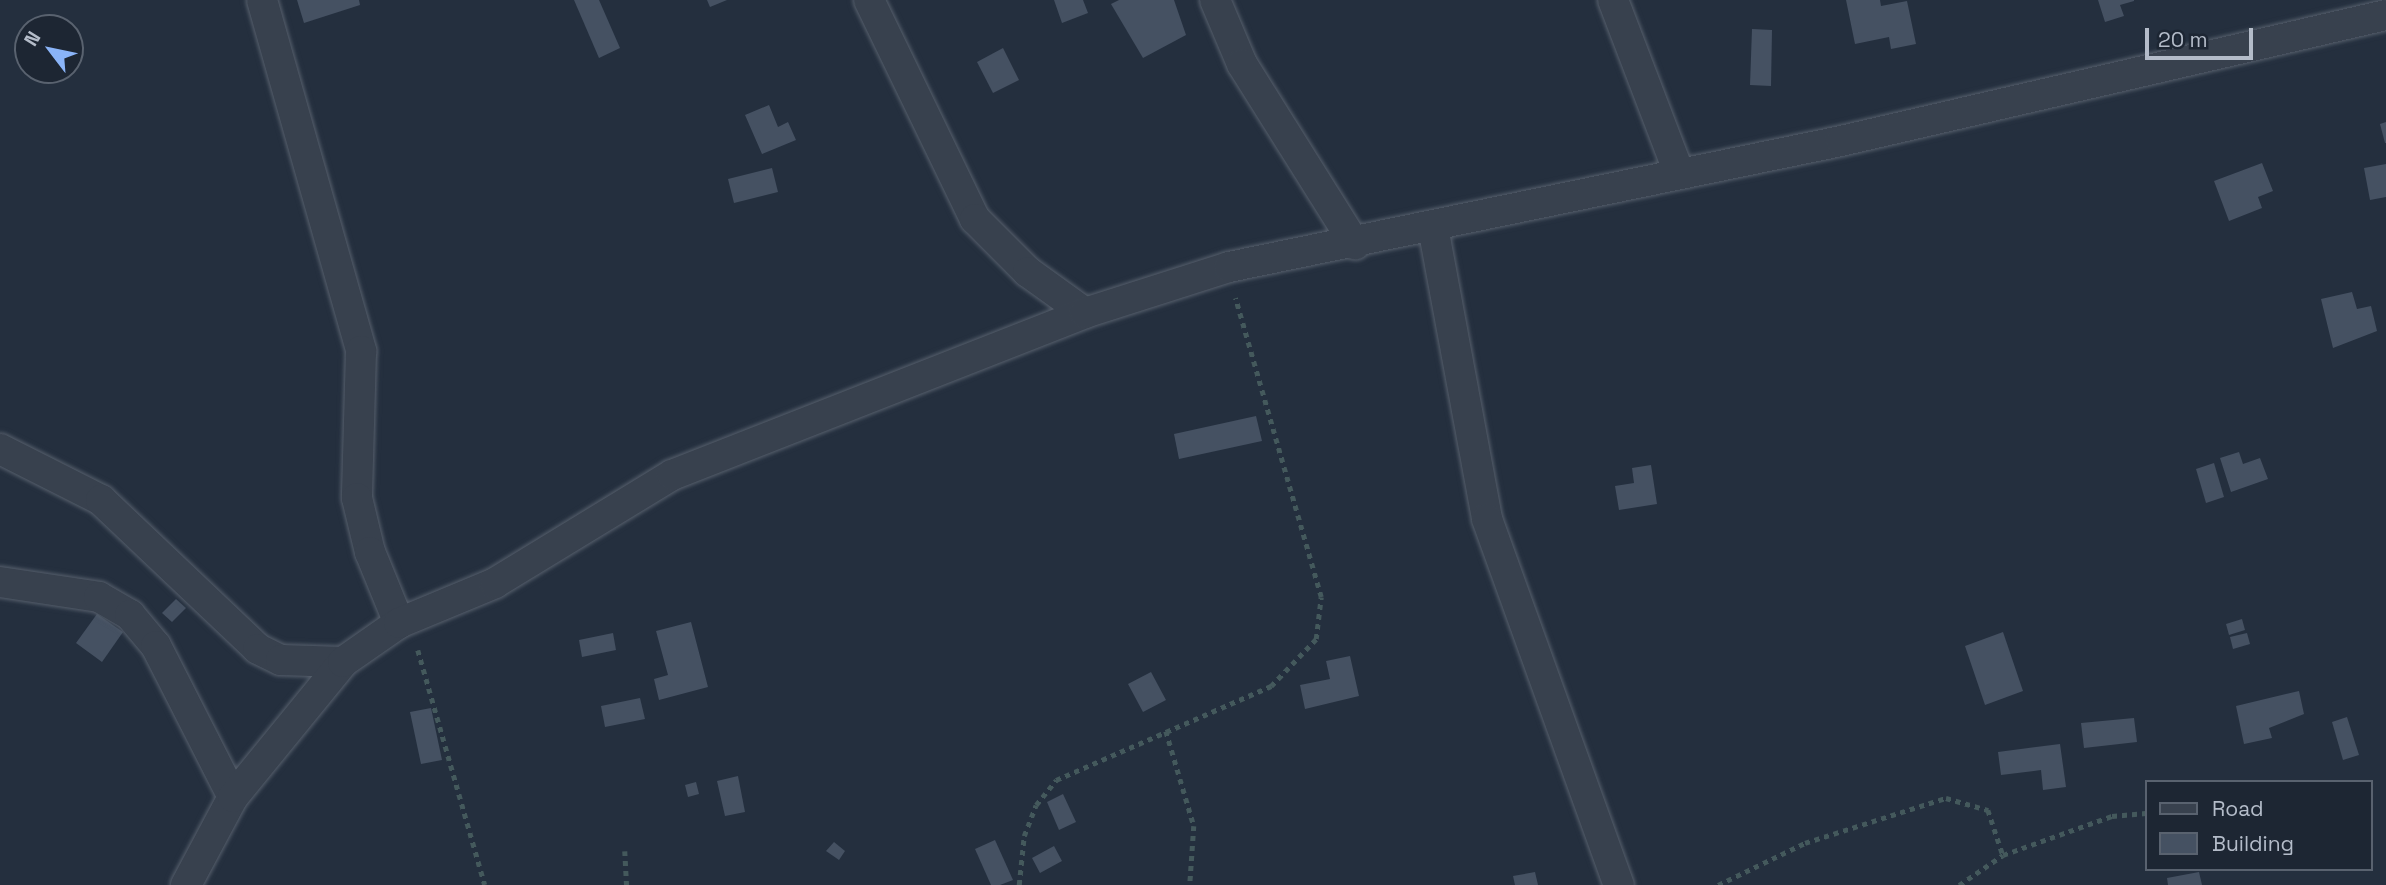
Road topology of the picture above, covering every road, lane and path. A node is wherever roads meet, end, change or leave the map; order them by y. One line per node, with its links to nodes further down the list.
1 (261, 0): 13 (street)
2 (869, 0): 10 (street)
3 (1215, 0): 8 (street)
4 (1613, 0): 6 (street)
5 (2386, 15): 6 (street)
6 (1679, 173): 7 (street)
7 (1433, 227): 8 (street); 25 (street)
8 (1355, 244): 9 (street)
9 (1253, 263): 10 (street); 15 (path)
10 (1085, 313): 13 (street)
11 (0, 449): 14 (street)
12 (0, 582): 16 (street)
13 (404, 621): 14 (street); 21 (path)
14 (343, 662): 16 (street)
15 (1166, 731): 23 (path); 24 (path)
16 (233, 797): 20 (street)
17 (2144, 813): 19 (path)
18 (625, 851): 22 (path)
19 (2003, 855): 26 (path); 27 (path)
20 (186, 885)
21 (485, 885)
22 (627, 885)
23 (1019, 885)
24 (1190, 885)
25 (1619, 885)
26 (1718, 885)
27 (1959, 885)

